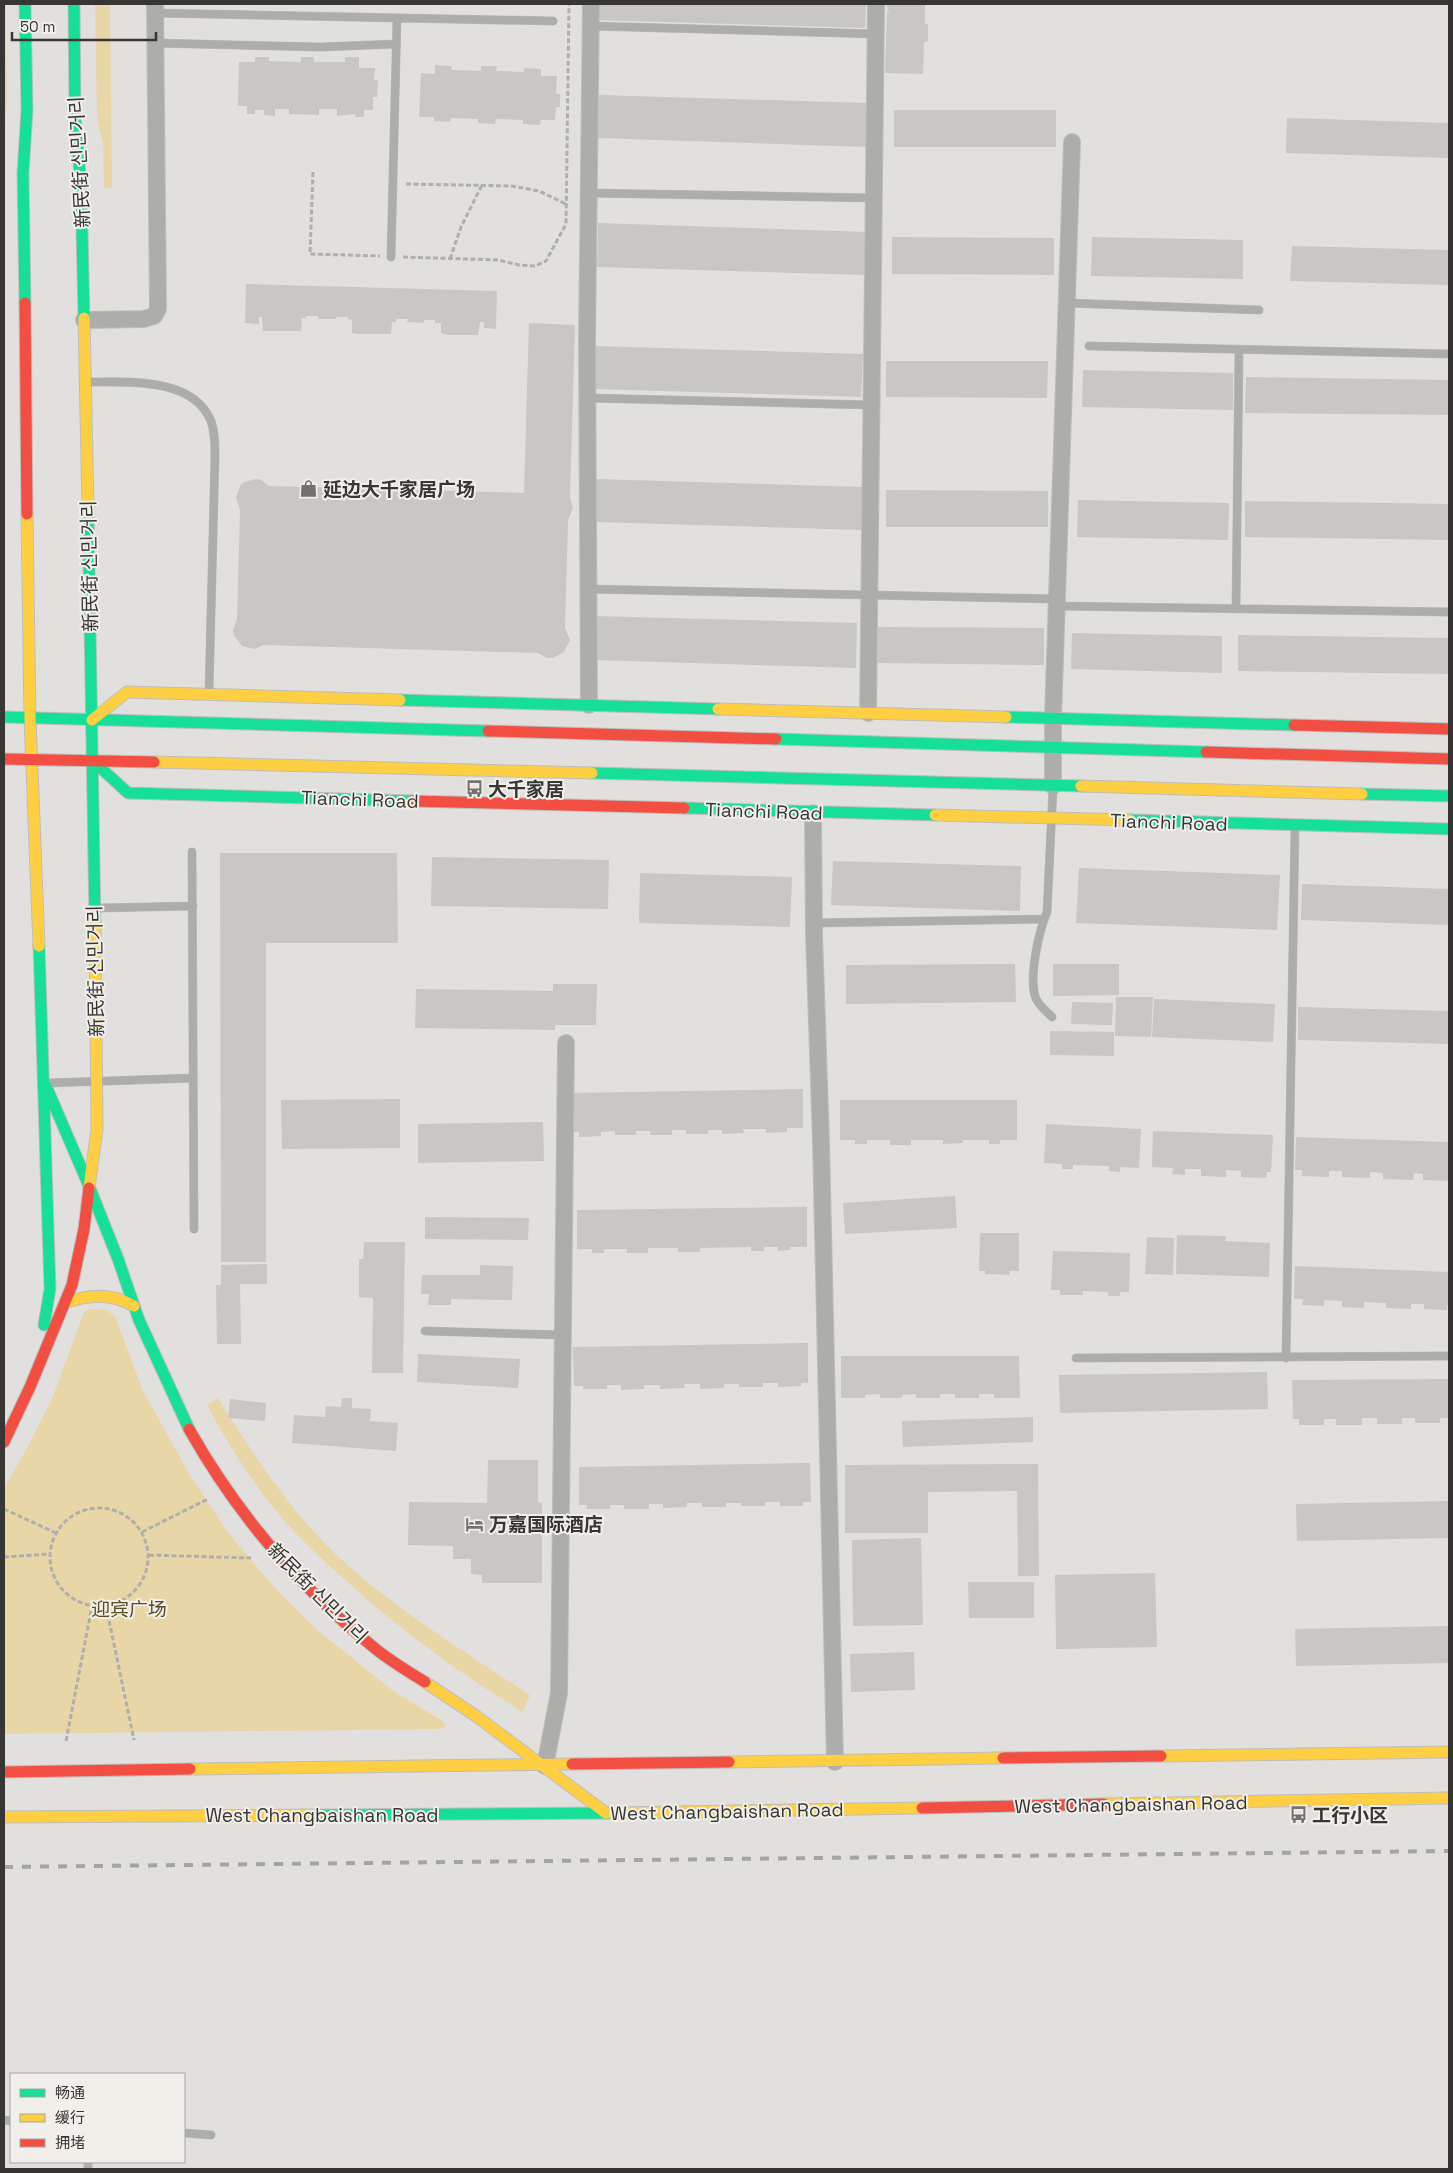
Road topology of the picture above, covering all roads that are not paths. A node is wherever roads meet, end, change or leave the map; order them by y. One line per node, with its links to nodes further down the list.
1 (25, 4): 35 (main road, 新民街 신민거리)
2 (74, 4): 18 (main road, 新民街 신민거리)
3 (591, 4): 8 (street)
4 (876, 4): 9 (street)
5 (155, 8): 6 (lane); 10 (street)
6 (396, 18): 7 (lane); 11 (lane)
7 (553, 21)
8 (590, 26): 9 (lane); 13 (street)
9 (876, 34): 14 (street)
10 (155, 43): 11 (lane); 18 (street)
11 (396, 44): 15 (lane)
12 (1072, 142): 16 (street)
13 (589, 193): 14 (lane); 23 (street)
14 (874, 198): 24 (street)
15 (391, 257)
16 (1066, 303): 17 (lane); 27 (street)
17 (1259, 310)
18 (84, 320): 22 (main road, 新民街 신민거리)
19 (1089, 346): 20 (lane)
20 (1239, 349): 21 (lane); 28 (lane)
21 (1449, 354)
22 (85, 382): 30 (lane); 36 (main road, 新民街 신민거리)
23 (588, 398): 24 (lane); 25 (street)
24 (872, 405): 26 (street)
25 (588, 589): 26 (lane); 31 (street)
26 (869, 595): 27 (lane); 32 (street)
27 (1057, 603): 28 (lane); 34 (street)
28 (1236, 609): 29 (lane)
29 (1449, 612)
30 (209, 695): 31 (main road); 36 (main road)
31 (589, 705): 32 (main road)
32 (868, 713): 34 (main road)
33 (4, 717): 35 (main road)
34 (1053, 718): 37 (main road); 38 (street)
35 (30, 719): 36 (main road); 41 (main road, 新民街 신민거리)
36 (92, 720): 38 (main road); 42 (main road, 新民街 신민거리)
37 (1449, 728)
38 (1053, 748): 40 (main road); 43 (street)
39 (4, 759): 41 (main road, Tianchi Road)
40 (1449, 759)
41 (32, 760): 42 (main road, Tianchi Road); 58 (main road, 新民街 신민거리)
42 (92, 760): 43 (main road, Tianchi Road); 45 (main road, Tianchi Road); 51 (main road, 新民街 신민거리)
43 (1054, 786): 44 (main road, Tianchi Road); 46 (lane)
44 (1449, 796)
45 (813, 812): 46 (main road, Tianchi Road); 53 (street)
46 (1052, 819): 47 (main road, Tianchi Road); 52 (lane)
47 (1296, 825): 48 (main road, Tianchi Road); 71 (lane)
48 (1449, 829)
49 (192, 852): 50 (lane)
50 (193, 906): 51 (lane); 56 (lane)
51 (94, 908): 57 (main road, 新民街 신민거리)
52 (1044, 919): 53 (lane); 54 (lane)
53 (814, 923): 75 (street)
54 (1052, 1017)
55 (566, 1043): 68 (street)
56 (192, 1078): 57 (lane); 63 (lane)
57 (96, 1081): 58 (lane); 59 (main road, 新民街 신민거리)
58 (45, 1083): 61 (main road, 新民街 신민거리); 72 (main road, 新民街 신민거리)
59 (97, 1129): 60 (main road, 新民街 신민거리); 61 (main road, 新民街 신민거리)
60 (103, 1166)
61 (89, 1186): 64 (main road, 新民街 신민거리); 65 (main road, 新民街 신민거리)
62 (109, 1203): 64 (main road, 新民街 신민거리)
63 (194, 1229)
64 (118, 1259): 66 (main road, 新民街 신민거리)
65 (65, 1304): 66 (main road); 72 (main road, 新民街 신민거리)
66 (134, 1306): 76 (main road, 新民街 신민거리)
67 (425, 1331): 68 (lane)
68 (563, 1335): 76 (street)
69 (1449, 1356): 71 (lane)
70 (1076, 1358): 71 (lane)
71 (1286, 1358)
72 (37, 1368): 73 (main road, 新民街 신민거리)
73 (4, 1442)
74 (1449, 1752): 75 (main road)
75 (835, 1762): 76 (main road)
76 (545, 1766): 77 (main road); 79 (main road, 新民街 신민거리)
77 (4, 1772)
78 (1449, 1798): 79 (main road, West Changbaishan Road)
79 (606, 1813): 80 (main road, West Changbaishan Road)
80 (4, 1817)
81 (185, 2133): 82 (lane)
82 (211, 2135)

